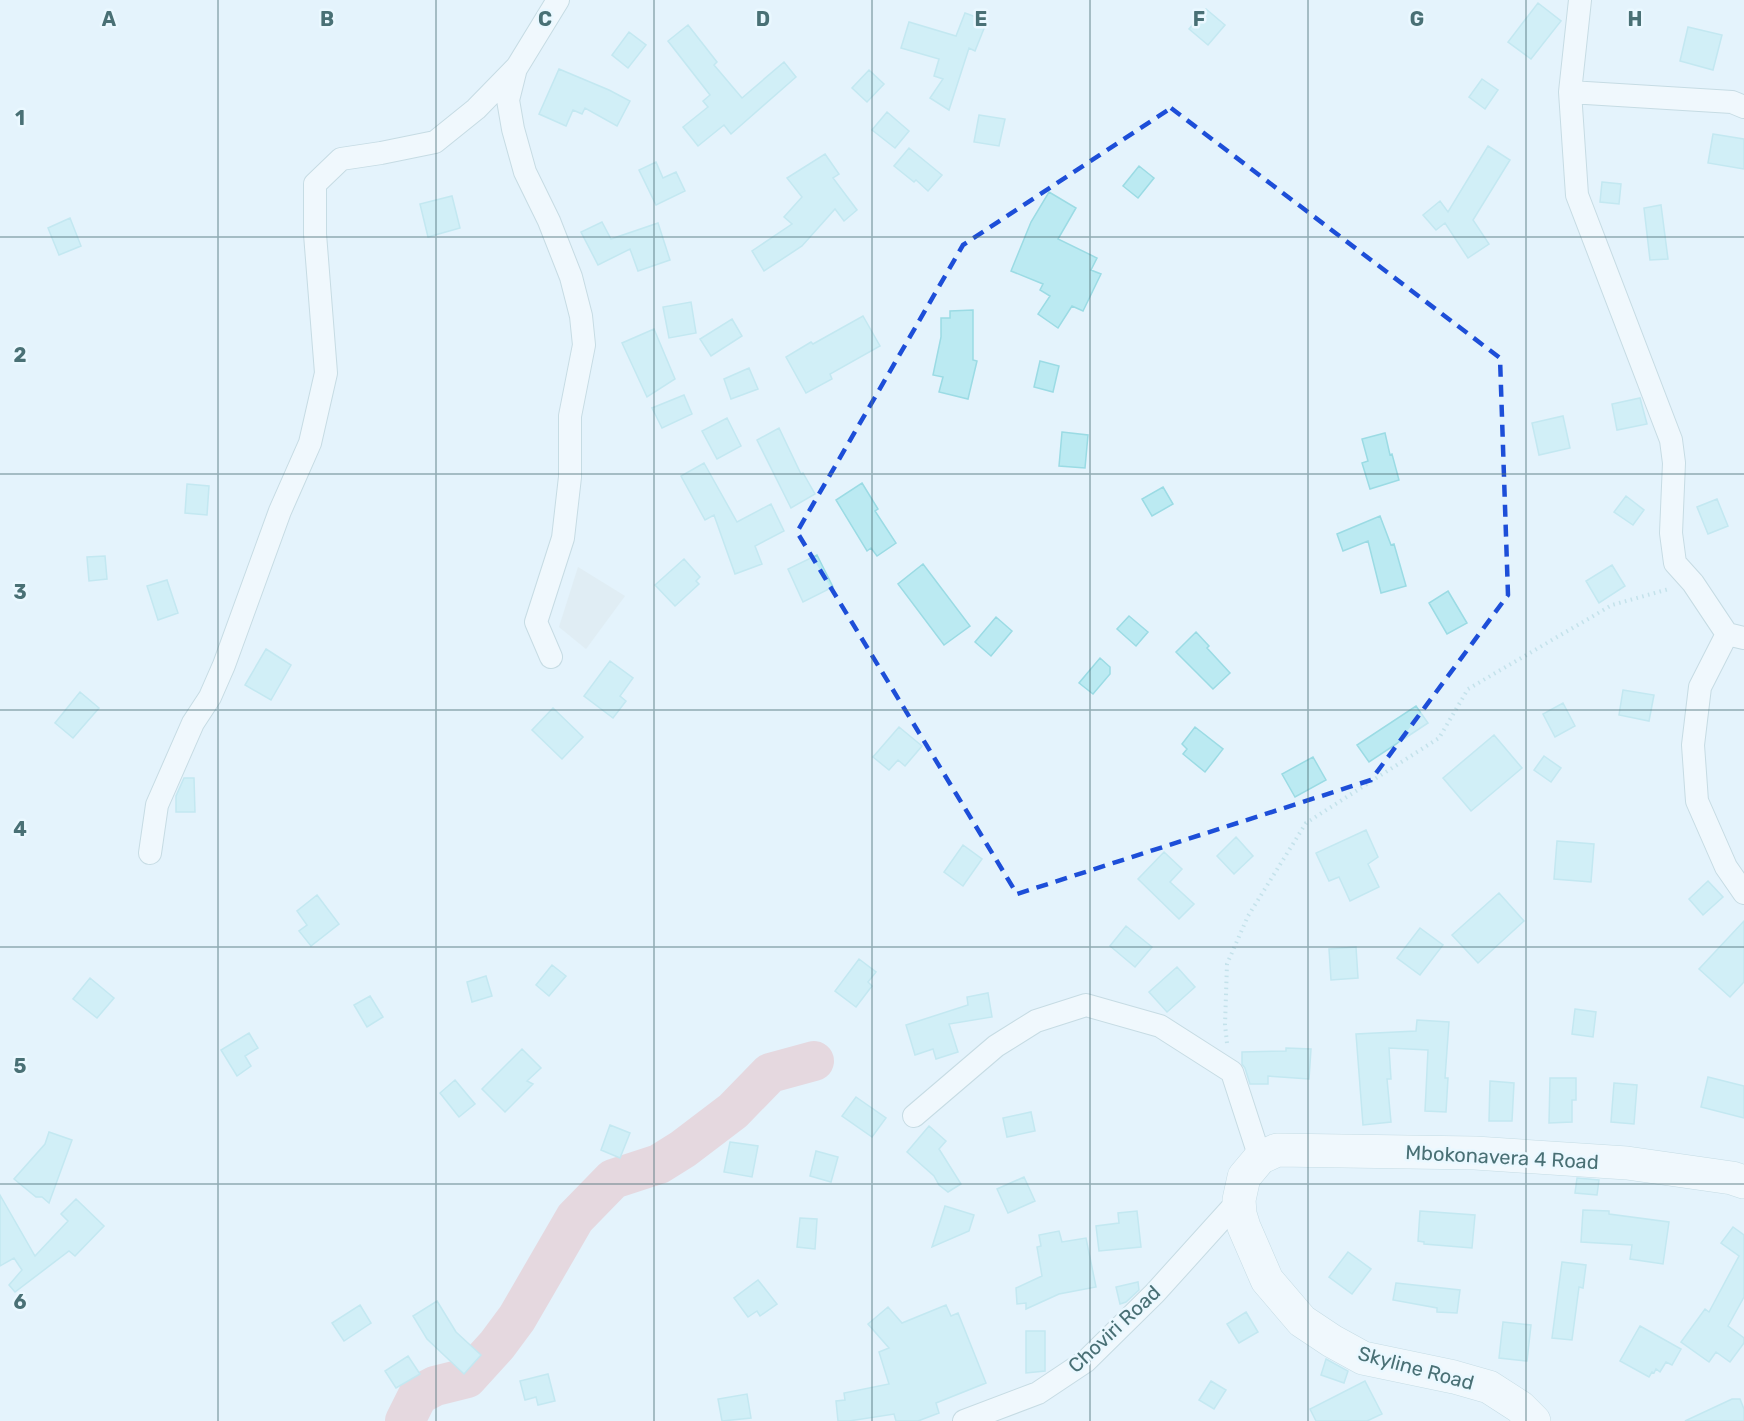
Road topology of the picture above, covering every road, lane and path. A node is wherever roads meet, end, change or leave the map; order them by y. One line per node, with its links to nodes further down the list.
1 (558, 0): 3 (street)
2 (1580, 0): 4 (street)
3 (517, 67): 8 (street); 9 (street)
4 (1570, 92): 5 (street); 6 (street)
5 (1744, 108)
6 (1693, 583): 7 (street); 11 (path)
7 (1736, 636): 10 (street)
8 (551, 657)
9 (150, 853)
10 (1744, 893)
11 (1232, 1072): 12 (street); 13 (street)
12 (914, 1116)
13 (1260, 1158): 14 (street, Mbokonavera 4 Road); 15 (street, Skyline Road)
14 (1744, 1182)
15 (1239, 1200): 16 (street, Choviri Road); 17 (street, Skyline Road)
16 (964, 1421)
17 (1534, 1421)

